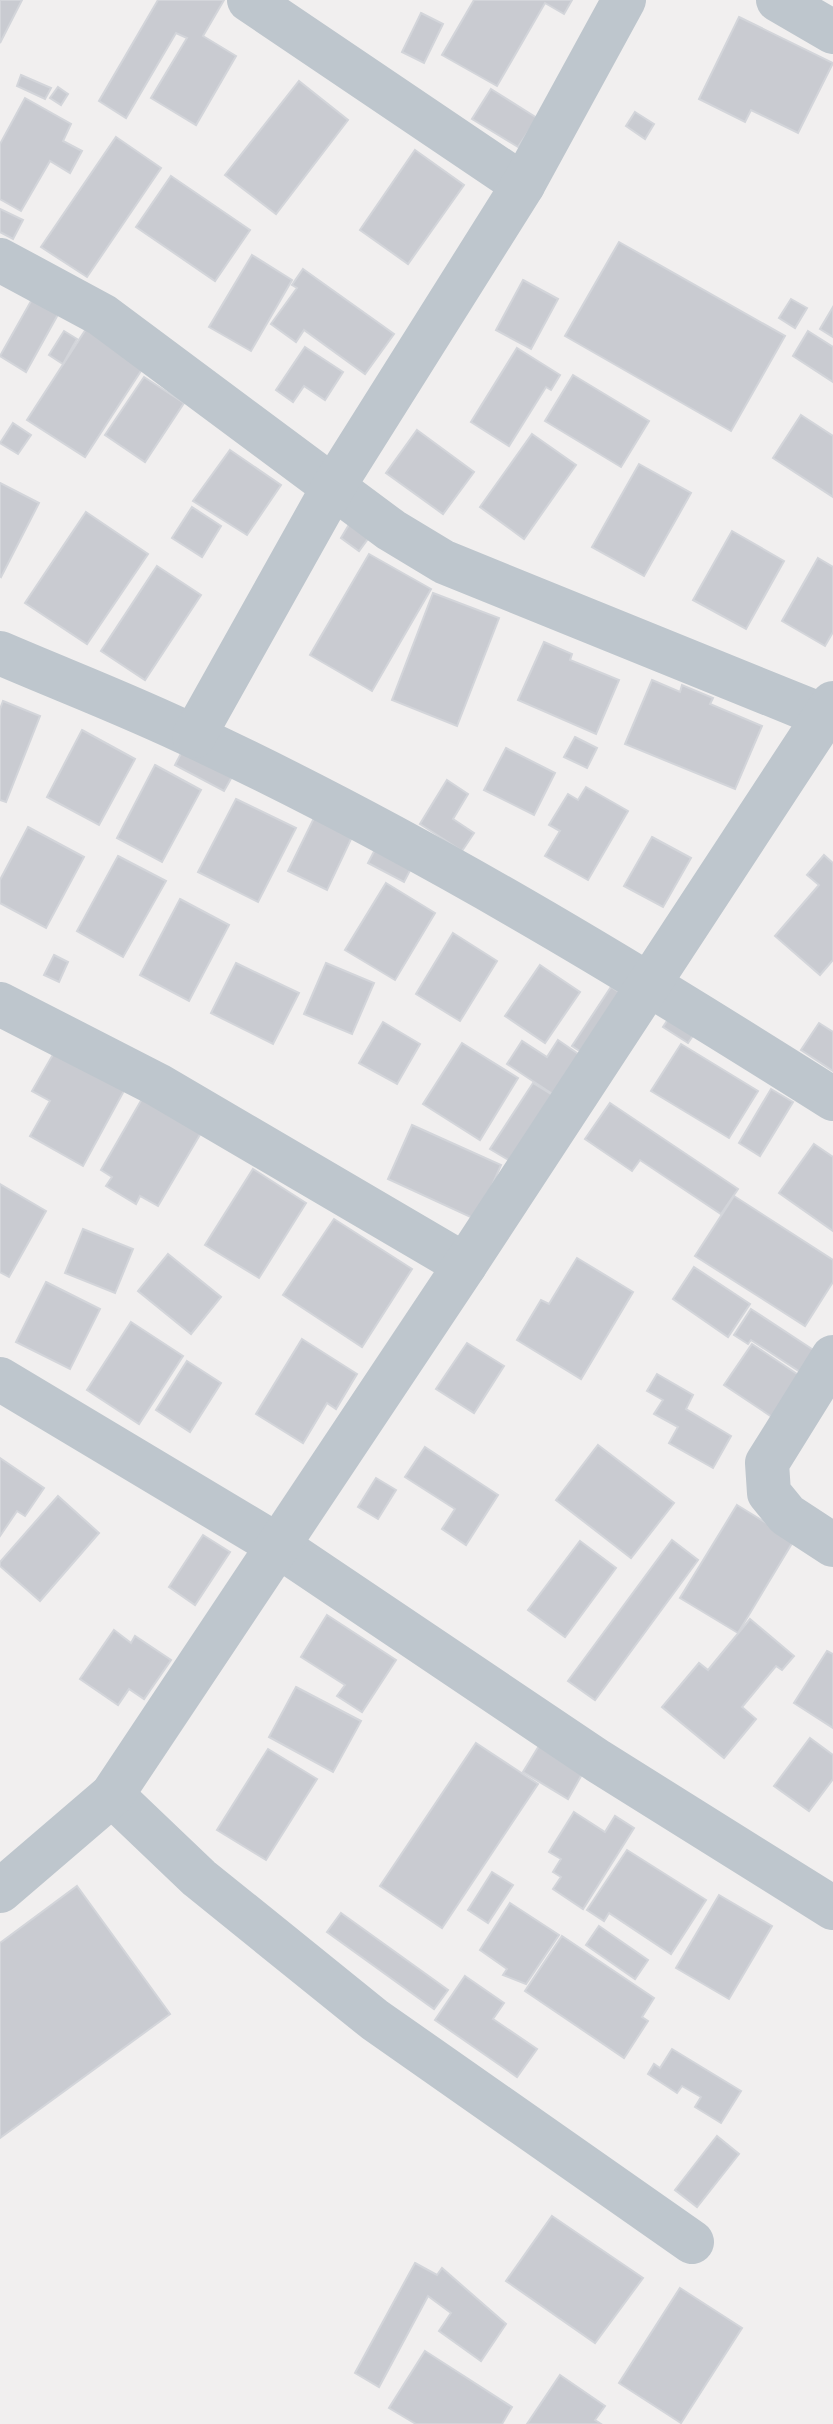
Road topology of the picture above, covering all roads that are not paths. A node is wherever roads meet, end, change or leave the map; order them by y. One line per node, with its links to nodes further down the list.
1 (249, 0): 5 (street)
2 (624, 0): 5 (street)
3 (778, 0): 4 (street)
4 (833, 32)
5 (523, 185): 7 (street)
6 (0, 260): 7 (street)
7 (335, 484): 9 (street); 10 (street)
8 (0, 653): 10 (street)
9 (828, 709): 11 (street)
10 (194, 736): 11 (street)
11 (650, 983): 13 (street); 14 (street)
12 (0, 1004): 14 (street)
13 (833, 1099)
14 (465, 1265): 17 (street)
15 (833, 1357): 18 (street)
16 (0, 1379): 17 (street)
17 (277, 1545): 19 (street); 21 (street)
18 (833, 1545)
19 (112, 1795): 20 (street); 22 (street)
20 (0, 1891)
21 (833, 1908)
22 (692, 2242)

